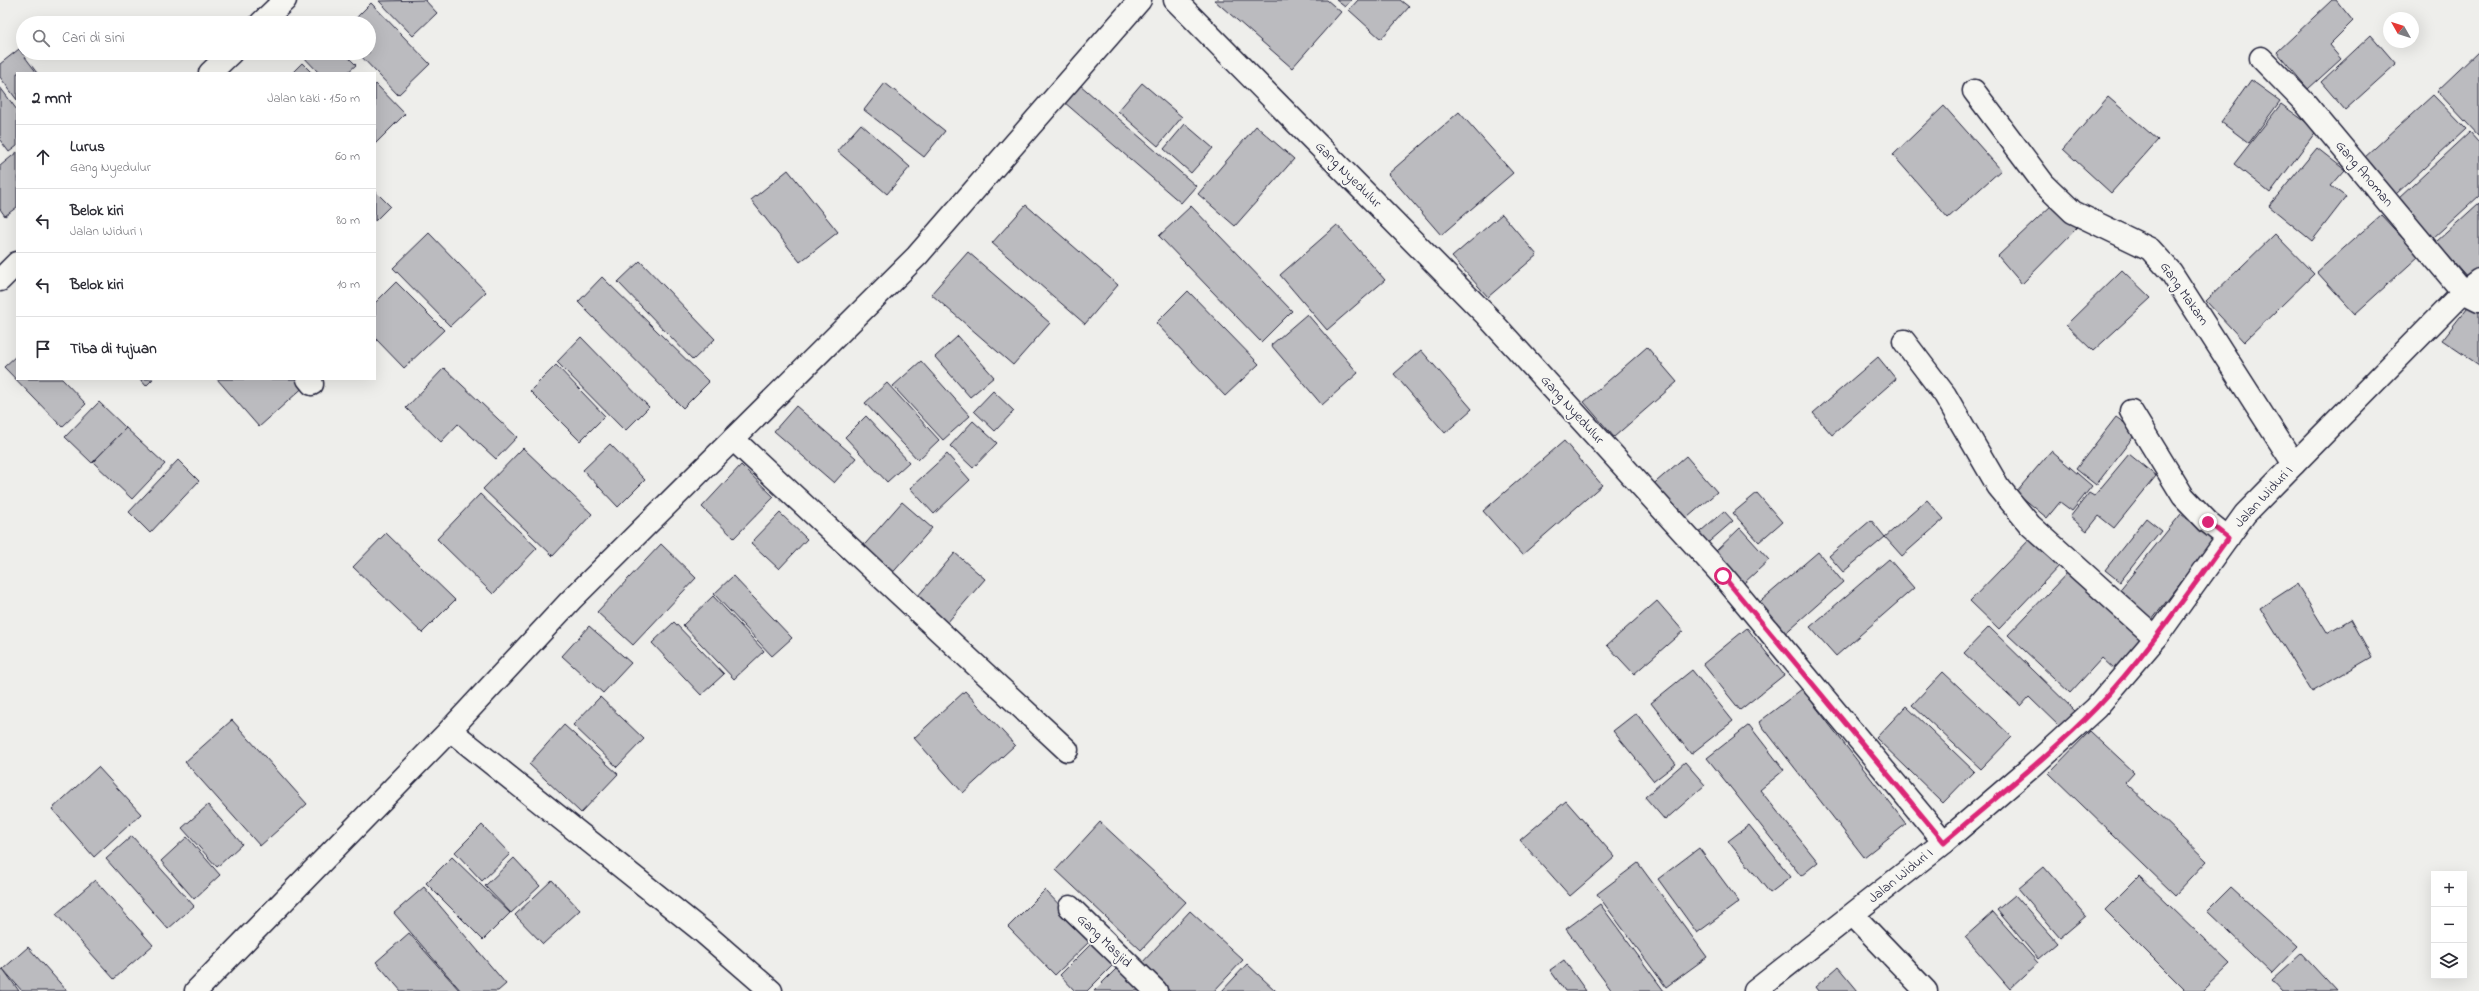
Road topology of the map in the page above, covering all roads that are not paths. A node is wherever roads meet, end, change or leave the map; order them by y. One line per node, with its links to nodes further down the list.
1 (284, 0): 4 (street)
2 (1140, 0): 14 (street)
3 (1175, 0): 20 (street, Gang Nyedulur)
4 (268, 16)
5 (2261, 58): 11 (street, Gang Anoman)
6 (224, 60): 7 (street)
7 (211, 72)
8 (1974, 91): 15 (street, Gang Makam)
9 (16, 264): 10 (street)
10 (0, 280)
11 (2474, 291): 15 (street, Jalan Widuri I)
12 (1904, 341): 17 (street)
13 (2131, 411): 16 (street)
14 (733, 439): 18 (street); 19 (street)
15 (2294, 464): 16 (street, Jalan Widuri I)
16 (2228, 538): 17 (street, Jalan Widuri I)
17 (2156, 638): 20 (street, Jalan Widuri I)
18 (450, 730): 23 (street); 24 (street)
19 (1067, 750)
20 (1944, 842): 22 (street, Jalan Widuri I)
21 (1070, 907): 25 (street, Gang Masjid)
22 (1853, 915): 26 (street, Jalan Widuri I); 27 (street)
23 (196, 991)
24 (772, 991)
25 (1156, 991)
26 (1755, 991)
27 (1926, 991)

